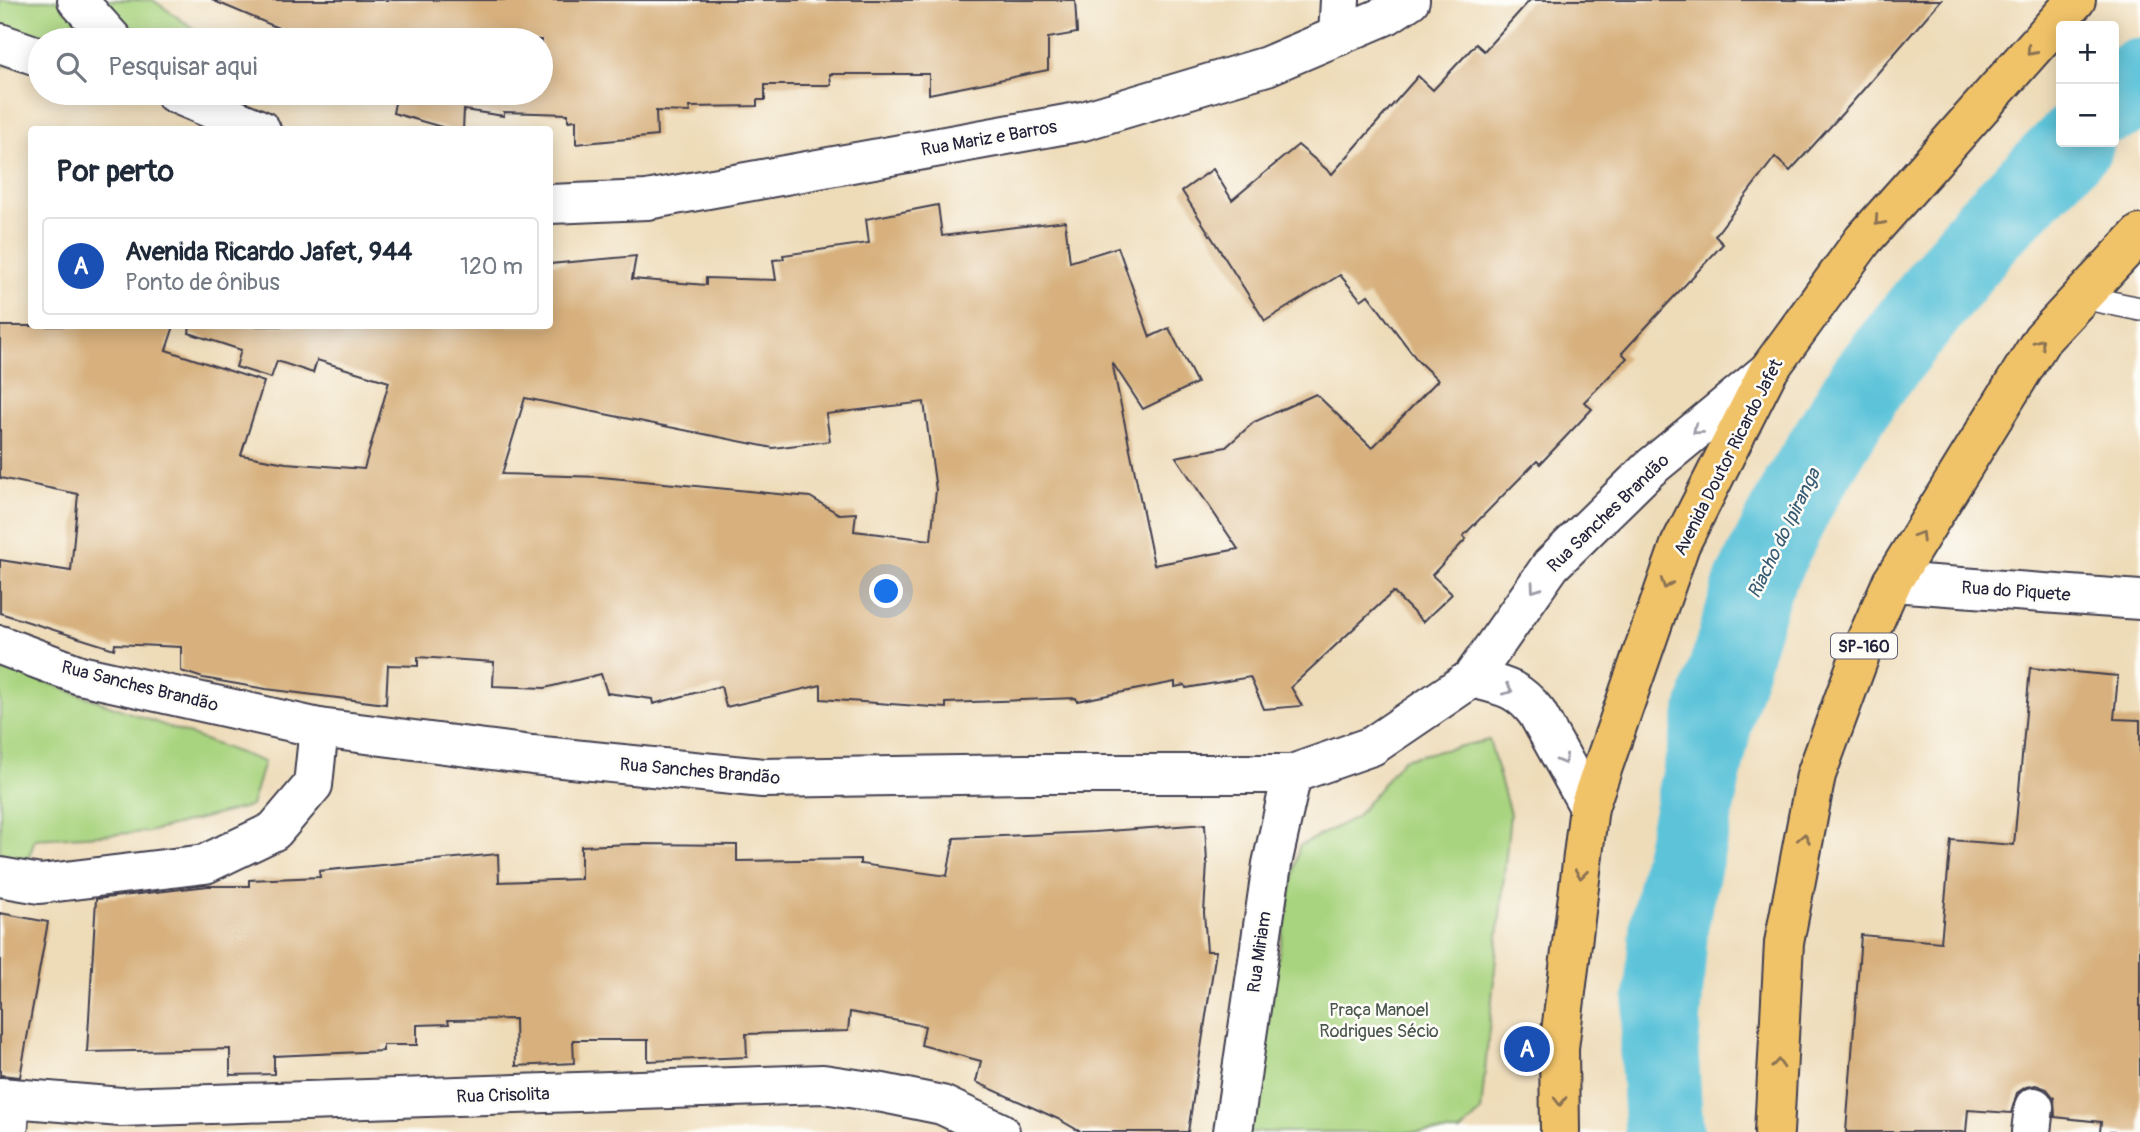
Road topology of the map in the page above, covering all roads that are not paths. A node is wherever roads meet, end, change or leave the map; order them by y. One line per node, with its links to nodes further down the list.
1 (77, 0): 5 (street)
2 (1410, 0): 4 (street, Rua Mariz e Barros)
3 (2076, 0): 14 (main road, Avenida Doutor Ricardo Jafet, one-way to 14)
4 (1339, 18): 10 (street, Rua Mariz e Barros)
5 (102, 28)
6 (0, 43): 7 (street)
7 (28, 53)
8 (202, 105): 9 (street)
9 (252, 126)
10 (553, 204)
11 (2140, 234): 12 (main road, SP-160)
12 (2082, 297): 13 (lane); 15 (main road, SP-160, one-way to 12)
13 (2140, 309)
14 (1768, 371): 18 (street, Rua Sanches Brandão, one-way to 18); 21 (main road, Avenida Doutor Ricardo Jafet, one-way to 21)
15 (1892, 582): 16 (street, Rua do Piquete); 27 (main road, SP-160, one-way to 15)
16 (2140, 600)
17 (0, 645): 19 (street, Rua Sanches Brandão)
18 (1472, 678): 20 (street, Rua Sanches Brandão); 21 (street, one-way to 21)
19 (319, 727): 20 (street, Rua Sanches Brandão); 22 (street)
20 (1292, 774): 25 (street, Rua Miriam)
21 (1589, 807): 26 (main road, Avenida Doutor Ricardo Jafet, one-way to 26)
22 (0, 877)
23 (7, 1109): 24 (street, Rua Crisolita)
24 (1000, 1132)
25 (1233, 1132)
26 (1560, 1132)
27 (1774, 1132)

